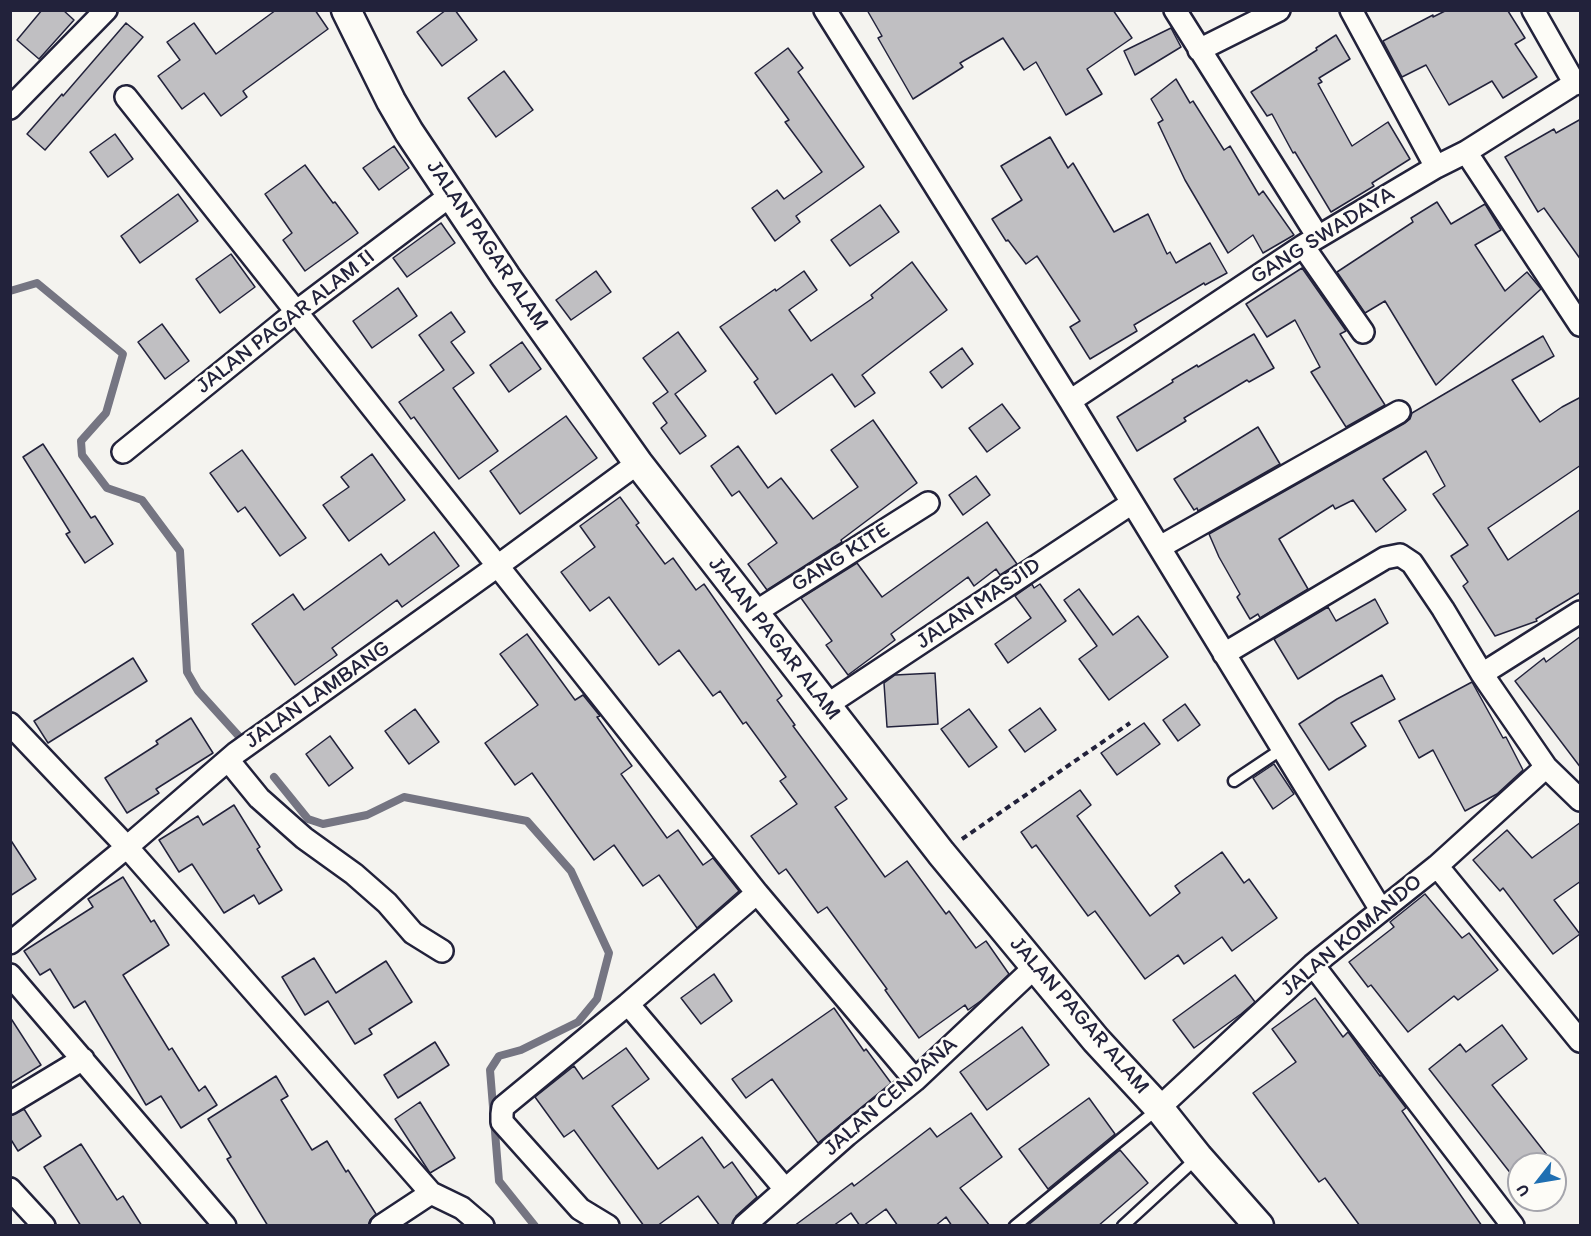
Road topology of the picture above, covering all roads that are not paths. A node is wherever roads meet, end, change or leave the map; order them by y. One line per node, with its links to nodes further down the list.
1 (106, 10): 11 (street)
2 (346, 10): 14 (street, JALAN PAGAR ALAM)
3 (825, 10): 19 (street)
4 (1174, 10): 8 (street)
5 (1279, 10): 8 (street)
6 (1352, 10): 13 (street)
7 (1533, 10): 9 (street)
8 (1199, 50): 15 (street)
9 (1578, 82): 12 (street, GANG SWADAYA)
10 (126, 97): 16 (street)
11 (10, 108)
12 (1466, 152): 13 (street, GANG SWADAYA); 17 (street)
13 (1436, 167): 15 (street, GANG SWADAYA)
14 (452, 195): 16 (street, JALAN PAGAR ALAM II); 22 (street, JALAN PAGAR ALAM)
15 (1310, 241): 18 (street); 19 (street, GANG SWADAYA)
16 (296, 312): 21 (street, JALAN PAGAR ALAM II); 26 (street)
17 (1581, 325)
18 (1363, 332)
19 (1070, 401): 24 (street)
20 (1399, 412): 25 (street)
21 (123, 452)
22 (638, 463): 26 (street, JALAN LAMBANG); 28 (street, JALAN PAGAR ALAM)
23 (928, 503): 28 (street, GANG KITE)
24 (1132, 503): 25 (street); 31 (street, JALAN MASJID)
25 (1160, 547): 29 (street)
26 (499, 566): 34 (street, JALAN LAMBANG); 40 (street)
27 (1581, 612): 30 (street)
28 (754, 614): 31 (street, JALAN PAGAR ALAM)
29 (1224, 654): 30 (street); 33 (street)
30 (1482, 674): 35 (street)
31 (827, 705): 45 (street, JALAN PAGAR ALAM)
32 (10, 724): 38 (street)
33 (1282, 750): 36 (lane); 41 (street)
34 (232, 756): 38 (street, JALAN LAMBANG); 43 (street)
35 (1546, 767): 37 (street); 39 (street, JALAN KOMANDO)
36 (1234, 781)
37 (1581, 800)
38 (127, 847): 42 (street, JALAN LAMBANG); 56 (street)
39 (1437, 866): 41 (street, JALAN KOMANDO); 48 (street)
40 (757, 892): 47 (street); 50 (street)
41 (1381, 910): 44 (street, JALAN KOMANDO)
42 (10, 943)
43 (442, 951)
44 (1313, 965): 52 (street, JALAN KOMANDO); 66 (street)
45 (1035, 967): 50 (street, JALAN CENDANA); 52 (street, JALAN PAGAR ALAM)
46 (10, 975): 49 (street)
47 (628, 1004): 55 (street); 61 (street)
48 (1581, 1041)
49 (83, 1059): 51 (street); 58 (street)
50 (915, 1080): 55 (street, JALAN CENDANA)
51 (10, 1103)
52 (1160, 1108): 53 (street, JALAN PAGAR ALAM); 63 (lane)
53 (1198, 1157): 64 (lane); 65 (street, JALAN PAGAR ALAM)
54 (10, 1189): 57 (street)
55 (785, 1189): 62 (street, JALAN CENDANA)
56 (431, 1193): 59 (street); 60 (street)
57 (44, 1226)
58 (225, 1226)
59 (381, 1226)
60 (483, 1226)
61 (608, 1226)
62 (744, 1226)
63 (1015, 1226)
64 (1122, 1226)
65 (1258, 1226)
66 (1513, 1226)

